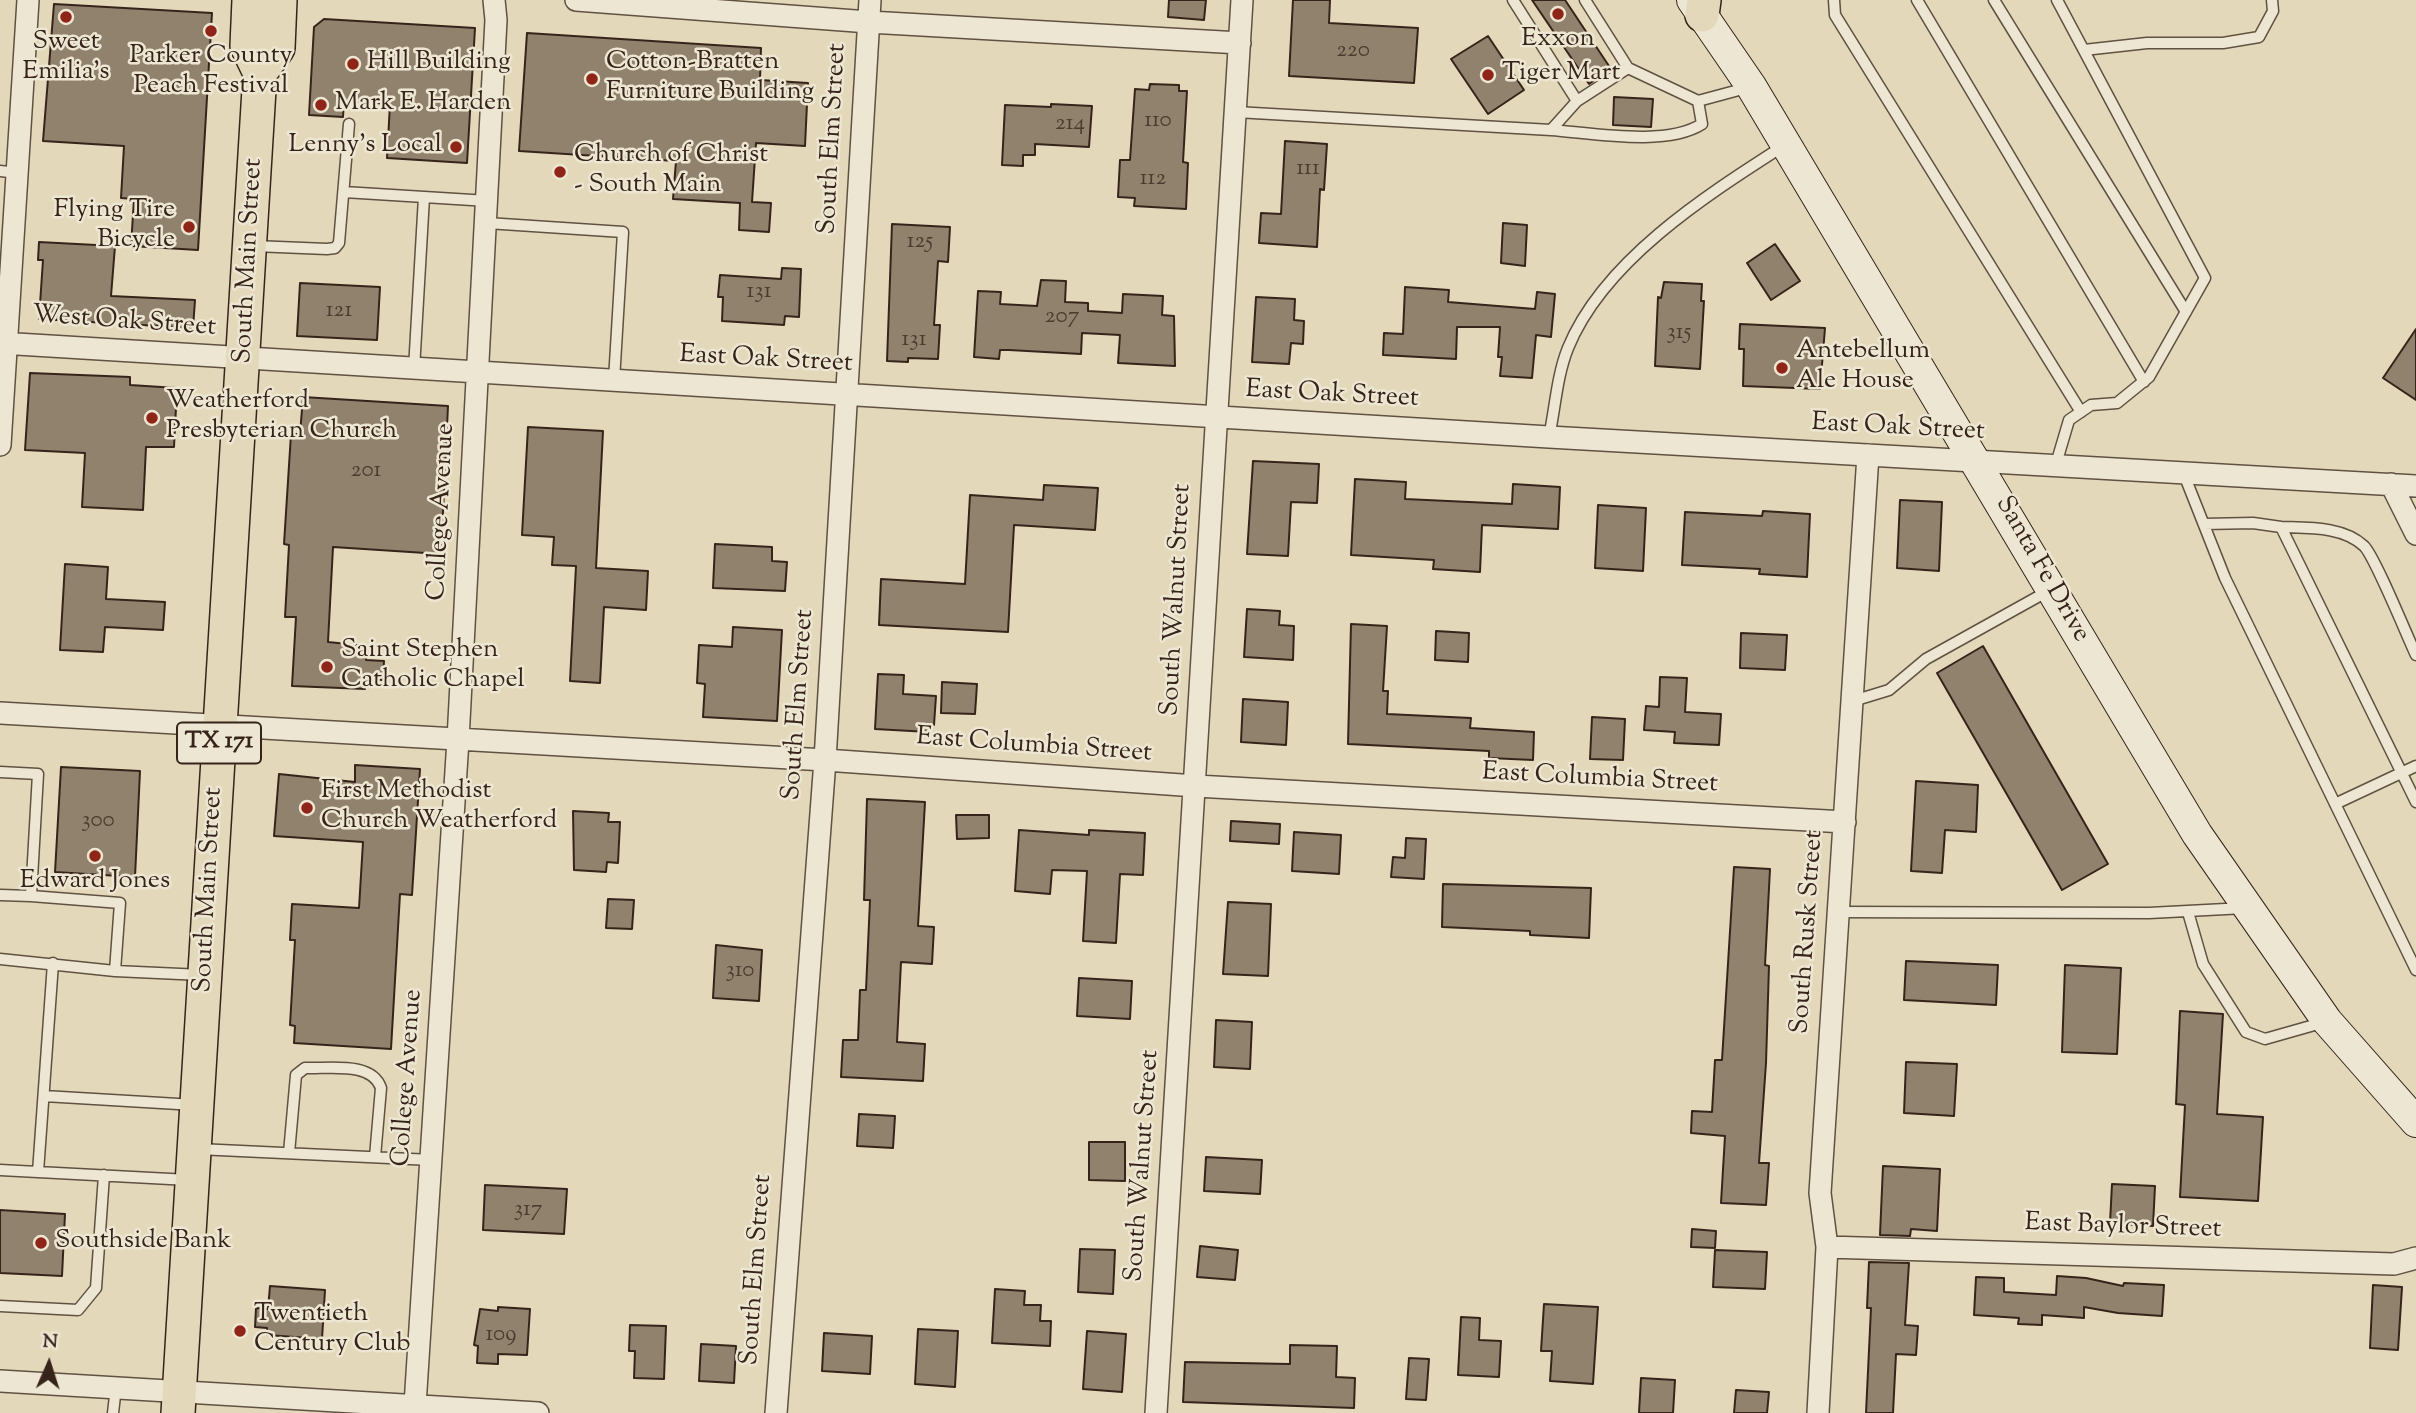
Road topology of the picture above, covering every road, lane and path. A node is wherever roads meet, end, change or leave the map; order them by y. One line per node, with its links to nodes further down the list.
1 (28, 0): 29 (street)
2 (249, 0): 21 (main road, South Main Street / TX 171)
3 (280, 0): 21 (main road, South Main Street / TX 171)
4 (494, 0): 32 (street, College Avenue)
5 (576, 0): 15 (street)
6 (870, 0): 17 (street, South Elm Street)
7 (1242, 0): 18 (street, South Walnut Street)
8 (1513, 0): 23 (lane)
9 (1585, 0): 20 (lane)
10 (1833, 0): 43 (lane)
11 (1917, 0): 41 (lane)
12 (1994, 0): 35 (lane)
13 (2057, 0): 19 (lane)
14 (2272, 0): 19 (lane)
15 (647, 2): 17 (street)
16 (1699, 5): 22 (street, Santa Fe Drive)
17 (869, 22): 18 (street); 42 (street, South Elm Street)
18 (1240, 43): 25 (street, South Walnut Street)
19 (2084, 50): 35 (lane)
20 (1628, 68): 23 (lane); 24 (lane)
21 (260, 73): 34 (main road, South Main Street / TX 171)
22 (1751, 86): 24 (lane); 28 (street, Santa Fe Drive)
23 (1577, 101): 27 (lane)
24 (1699, 101): 27 (lane)
25 (1236, 112): 27 (lane); 44 (street, South Walnut Street)
26 (349, 124): 30 (lane)
27 (1550, 130)
28 (1785, 145): 45 (lane); 48 (street, Santa Fe Drive)
29 (9, 172): 36 (street)
30 (344, 192): 31 (lane); 34 (lane)
31 (424, 197): 32 (lane); 38 (lane)
32 (488, 201): 33 (street, College Avenue)
33 (487, 223): 39 (street, College Avenue); 40 (lane)
34 (251, 246): 37 (main road, South Main Street / TX 171)
35 (2186, 312): 41 (lane)
36 (3, 343): 37 (street, West Oak Street); 46 (street)
37 (244, 358): 38 (street, East Oak Street); 60 (main road, South Main Street / TX 171)
38 (414, 370): 39 (street, East Oak Street)
39 (479, 373): 40 (street, East Oak Street); 61 (street, College Avenue)
40 (614, 380): 42 (street, East Oak Street)
41 (2144, 382): 43 (lane)
42 (847, 394): 44 (street, East Oak Street); 62 (street, South Elm Street)
43 (2081, 412): 49 (lane)
44 (1215, 417): 45 (street, East Oak Street); 66 (street, South Walnut Street)
45 (1549, 438): 47 (street, East Oak Street)
46 (0, 445)
47 (1868, 455): 48 (street, East Oak Street); 58 (street, South Rusk Street)
48 (1977, 461): 49 (street, East Oak Street); 56 (street, Santa Fe Drive)
49 (2056, 464): 50 (street, East Oak Street)
50 (2183, 472): 51 (street, East Oak Street); 53 (lane)
51 (2391, 484): 52 (street, East Oak Street); 55 (street)
52 (2416, 486)
53 (2204, 524): 54 (lane); 68 (lane)
54 (2281, 527): 57 (lane); 65 (lane)
55 (2416, 534)
56 (2052, 589): 58 (lane); 72 (street, Santa Fe Drive)
57 (2416, 655)
58 (1853, 701): 69 (street, South Rusk Street)
59 (0, 713): 60 (street, East Columbia Street)
60 (220, 726): 61 (street, East Columbia Street); 79 (main road, South Main Street / TX 171)
61 (458, 740): 62 (street, East Columbia Street); 86 (street, College Avenue)
62 (825, 760): 66 (street, East Columbia Street); 101 (street, South Elm Street)
63 (2416, 766): 65 (lane)
64 (0, 772): 71 (lane)
65 (2402, 772): 67 (lane); 68 (lane)
66 (1196, 786): 69 (street, East Columbia Street); 102 (street, South Walnut Street)
67 (2416, 802)
68 (2335, 804): 77 (lane)
69 (1845, 822): 73 (street, South Rusk Street)
70 (0, 895): 71 (lane)
71 (32, 896): 78 (lane)
72 (2247, 908): 74 (lane); 80 (street, Santa Fe Drive)
73 (1839, 912): 74 (lane); 91 (street, South Rusk Street)
74 (2188, 912): 80 (lane)
75 (0, 959): 76 (lane)
76 (53, 963): 78 (lane); 81 (lane)
77 (2416, 970)
78 (116, 971): 79 (lane)
79 (205, 975): 82 (main road, South Main Street / TX 171)
80 (2327, 1021): 83 (street, Santa Fe Drive)
81 (44, 1096): 82 (lane); 89 (lane)
82 (198, 1106): 87 (main road, South Main Street / TX 171)
83 (2416, 1122)
84 (289, 1153): 85 (lane); 85 (lane); 87 (lane)
85 (375, 1157): 86 (lane)
86 (432, 1160): 97 (street, College Avenue)
87 (195, 1165): 90 (lane); 96 (main road, South Main Street / TX 171)
88 (0, 1170): 89 (lane)
89 (38, 1172): 90 (lane)
90 (104, 1175): 93 (lane)
91 (1827, 1247): 92 (street, East Baylor Street); 103 (street, South Rusk Street)
92 (2416, 1258)
93 (0, 1306)
94 (0, 1381): 95 (street)
95 (116, 1387): 96 (street); 99 (lane)
96 (179, 1402): 98 (street)
97 (415, 1405): 98 (street); 100 (street)
98 (350, 1407)
99 (113, 1413)
100 (538, 1413)
101 (776, 1413)
102 (1156, 1413)
103 (1818, 1413)

